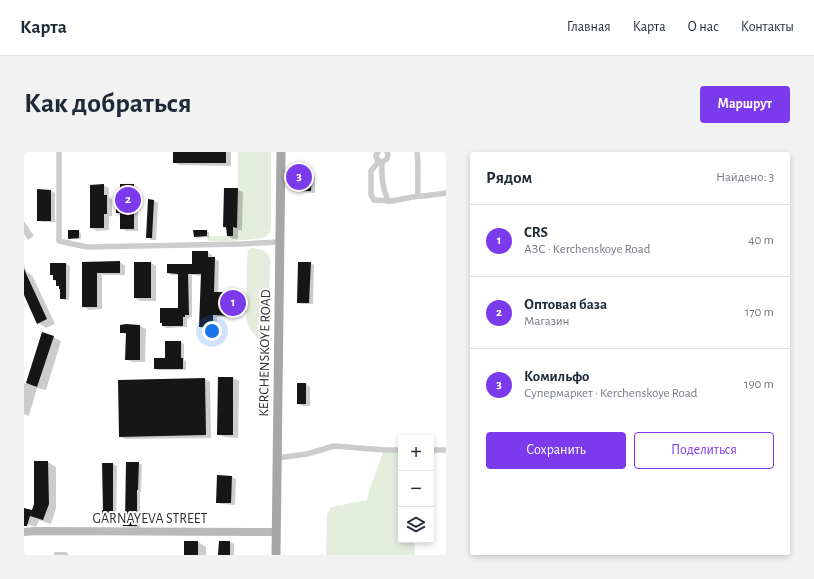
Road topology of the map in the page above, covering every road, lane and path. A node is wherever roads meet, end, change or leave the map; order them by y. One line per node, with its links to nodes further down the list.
1 (59, 152): 10 (street)
2 (280, 152): 10 (main road, KERCHENSKOYE ROAD)
3 (378, 152): 6 (street)
4 (389, 152): 6 (street)
5 (417, 152): 8 (street)
6 (381, 161): 9 (street); 9 (street)
7 (446, 193): 8 (street)
8 (418, 196): 9 (street)
9 (388, 201)
10 (279, 242): 14 (main road, KERCHENSKOYE ROAD)
11 (398, 450): 14 (street)
12 (434, 450): 13 (street)
13 (446, 450)
14 (277, 458): 16 (main road, KERCHENSKOYE ROAD)
15 (24, 532): 16 (street, GARNAYEVA STREET)
16 (276, 532): 17 (main road, KERCHENSKOYE ROAD)
17 (276, 555)

